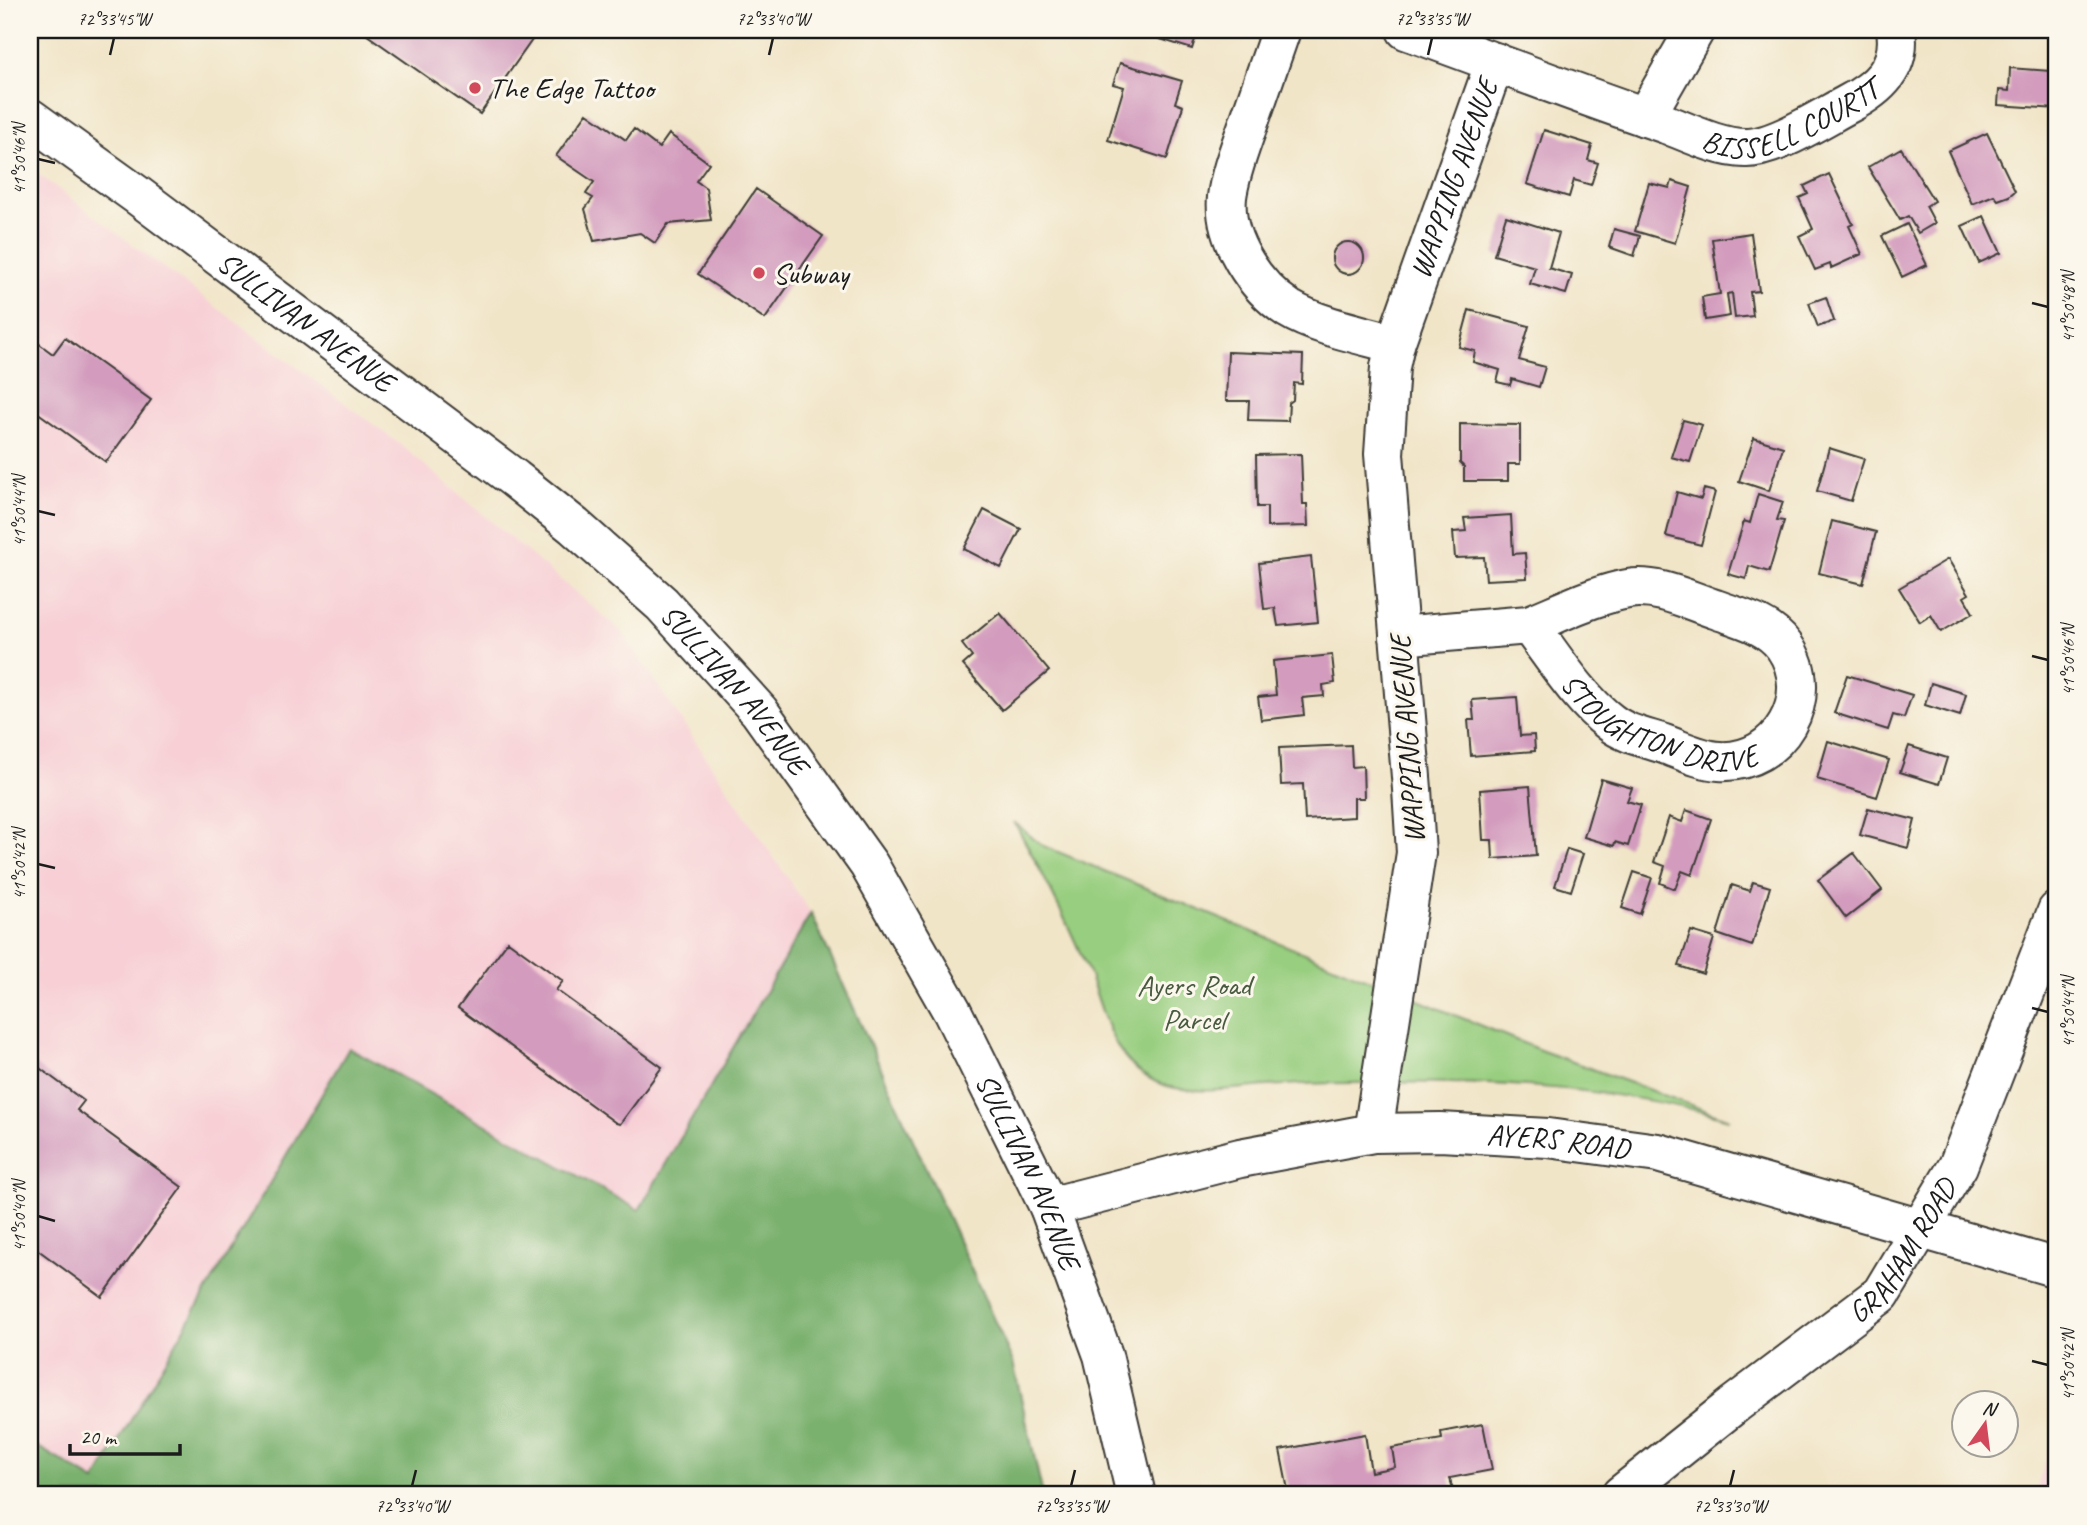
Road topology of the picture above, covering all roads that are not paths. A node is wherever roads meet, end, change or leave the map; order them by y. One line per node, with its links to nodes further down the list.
1 (1281, 30): 8 (street)
2 (1406, 30): 5 (street, WAPPING AVENUE)
3 (1695, 30): 6 (street, BISSELL COURTT)
4 (1896, 30): 6 (street, BISSELL COURTT)
5 (1495, 62): 6 (street, BISSELL COURTT); 8 (street, WAPPING AVENUE)
6 (1645, 117)
7 (30, 118): 13 (street, SULLIVAN AVENUE)
8 (1395, 344): 10 (street, WAPPING AVENUE)
9 (1529, 625): 9 (street, STOUGHTON DRIVE); 10 (street, STOUGHTON DRIVE)
10 (1399, 636): 12 (street, WAPPING AVENUE)
11 (2057, 911): 14 (street, GRAHAM ROAD)
12 (1373, 1133): 13 (street, AYERS ROAD); 14 (street, AYERS ROAD)
13 (1049, 1207): 16 (street, SULLIVAN AVENUE)
14 (1922, 1230): 15 (street, AYERS ROAD); 17 (street, GRAHAM ROAD)
15 (2057, 1268)
16 (1136, 1495)
17 (1621, 1495)

